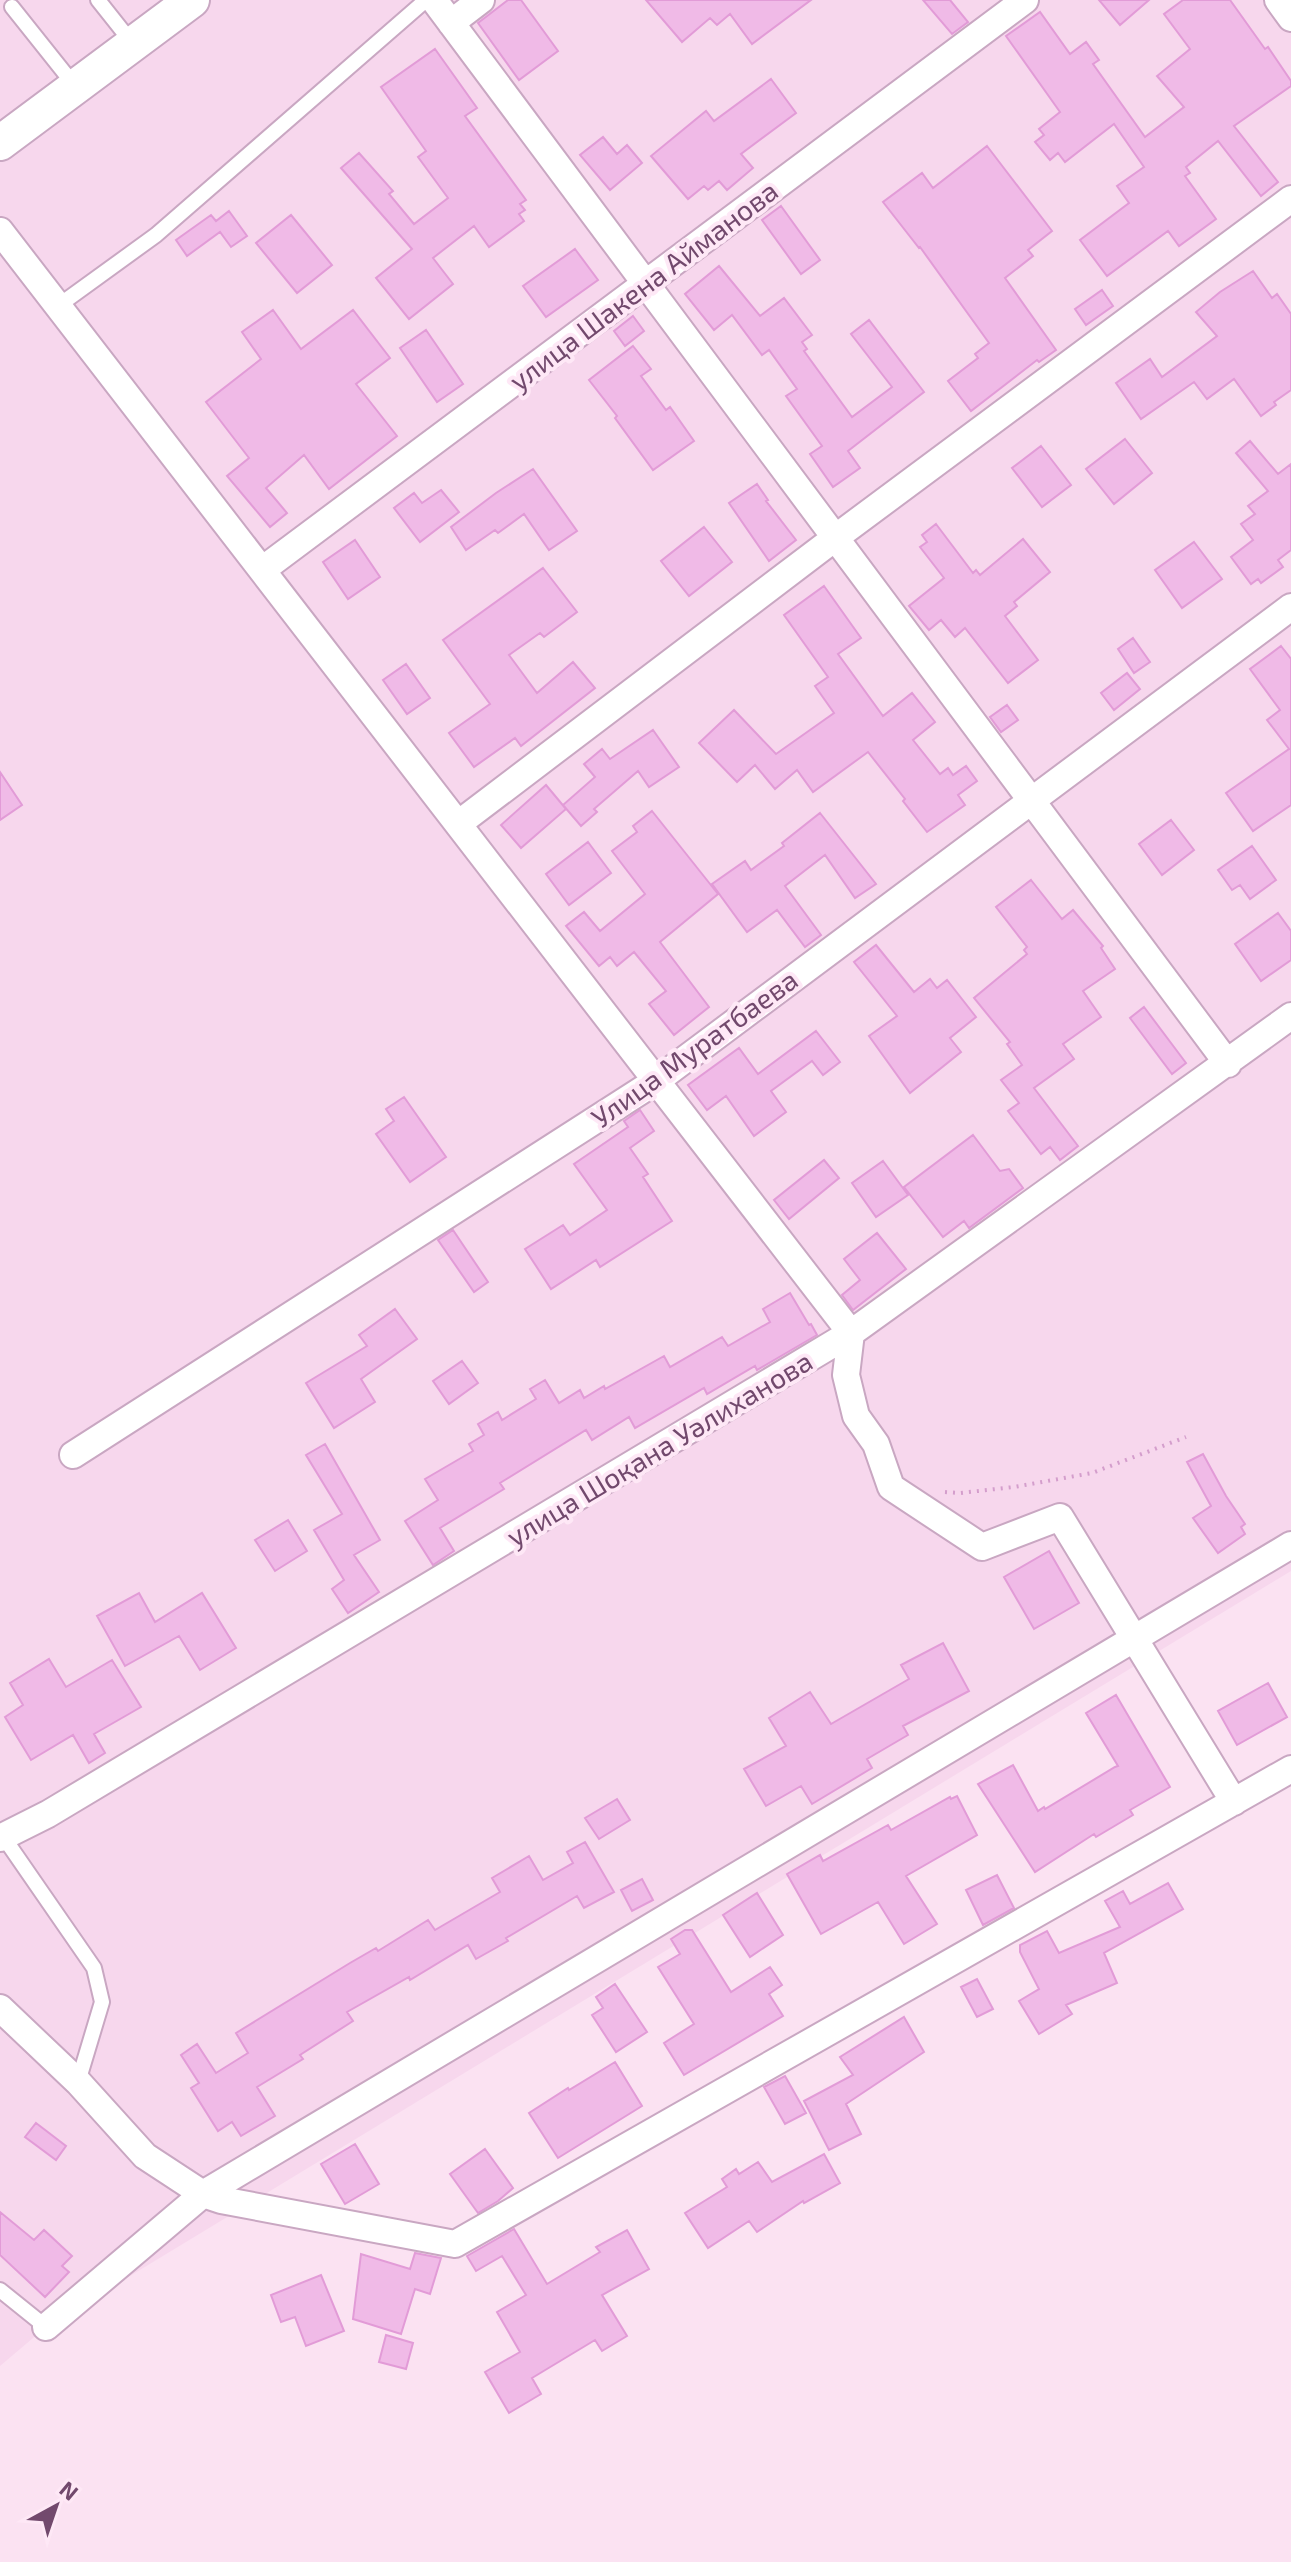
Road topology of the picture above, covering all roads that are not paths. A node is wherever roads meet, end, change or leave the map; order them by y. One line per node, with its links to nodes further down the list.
1 (98, 0): 11 (lane)
2 (192, 0): 11 (street)
3 (426, 0): 17 (lane)
4 (434, 0): 10 (street)
5 (481, 0): 10 (street)
6 (1025, 0): 16 (street, улица Шакена Айманова)
7 (1278, 0): 9 (street)
8 (12, 7): 12 (lane)
9 (1291, 18)
10 (451, 23): 16 (street)
11 (133, 44): 12 (street)
12 (75, 87): 13 (street)
13 (1, 136)
14 (1291, 199): 18 (street)
15 (0, 231): 17 (street)
16 (645, 284): 18 (street); 19 (street, улица Шакена Айманова)
17 (58, 306): 19 (street)
18 (835, 538): 21 (street); 22 (street)
19 (262, 570): 22 (street)
20 (1291, 607): 21 (street, Улица Муратбаева)
21 (1032, 799): 24 (street); 25 (street, Улица Муратбаева)
22 (458, 824): 25 (street)
23 (1291, 1016): 24 (street, улица Шоқана Уәлиханова)
24 (1228, 1064): 26 (street, улица Шоқана Уәлиханова)
25 (656, 1081): 26 (street); 27 (street, Улица Муратбаева)
26 (851, 1333): 29 (street); 32 (street, улица Шоқана Уәлиханова)
27 (73, 1455)
28 (1291, 1545): 29 (street)
29 (1133, 1637): 31 (street); 35 (street)
30 (1291, 1769): 31 (street)
31 (1234, 1802): 35 (street)
32 (1, 1835): 34 (lane)
33 (0, 2008): 34 (street)
34 (78, 2082): 35 (street)
35 (203, 2194): 37 (street)
36 (0, 2290): 37 (lane)
37 (46, 2327)

